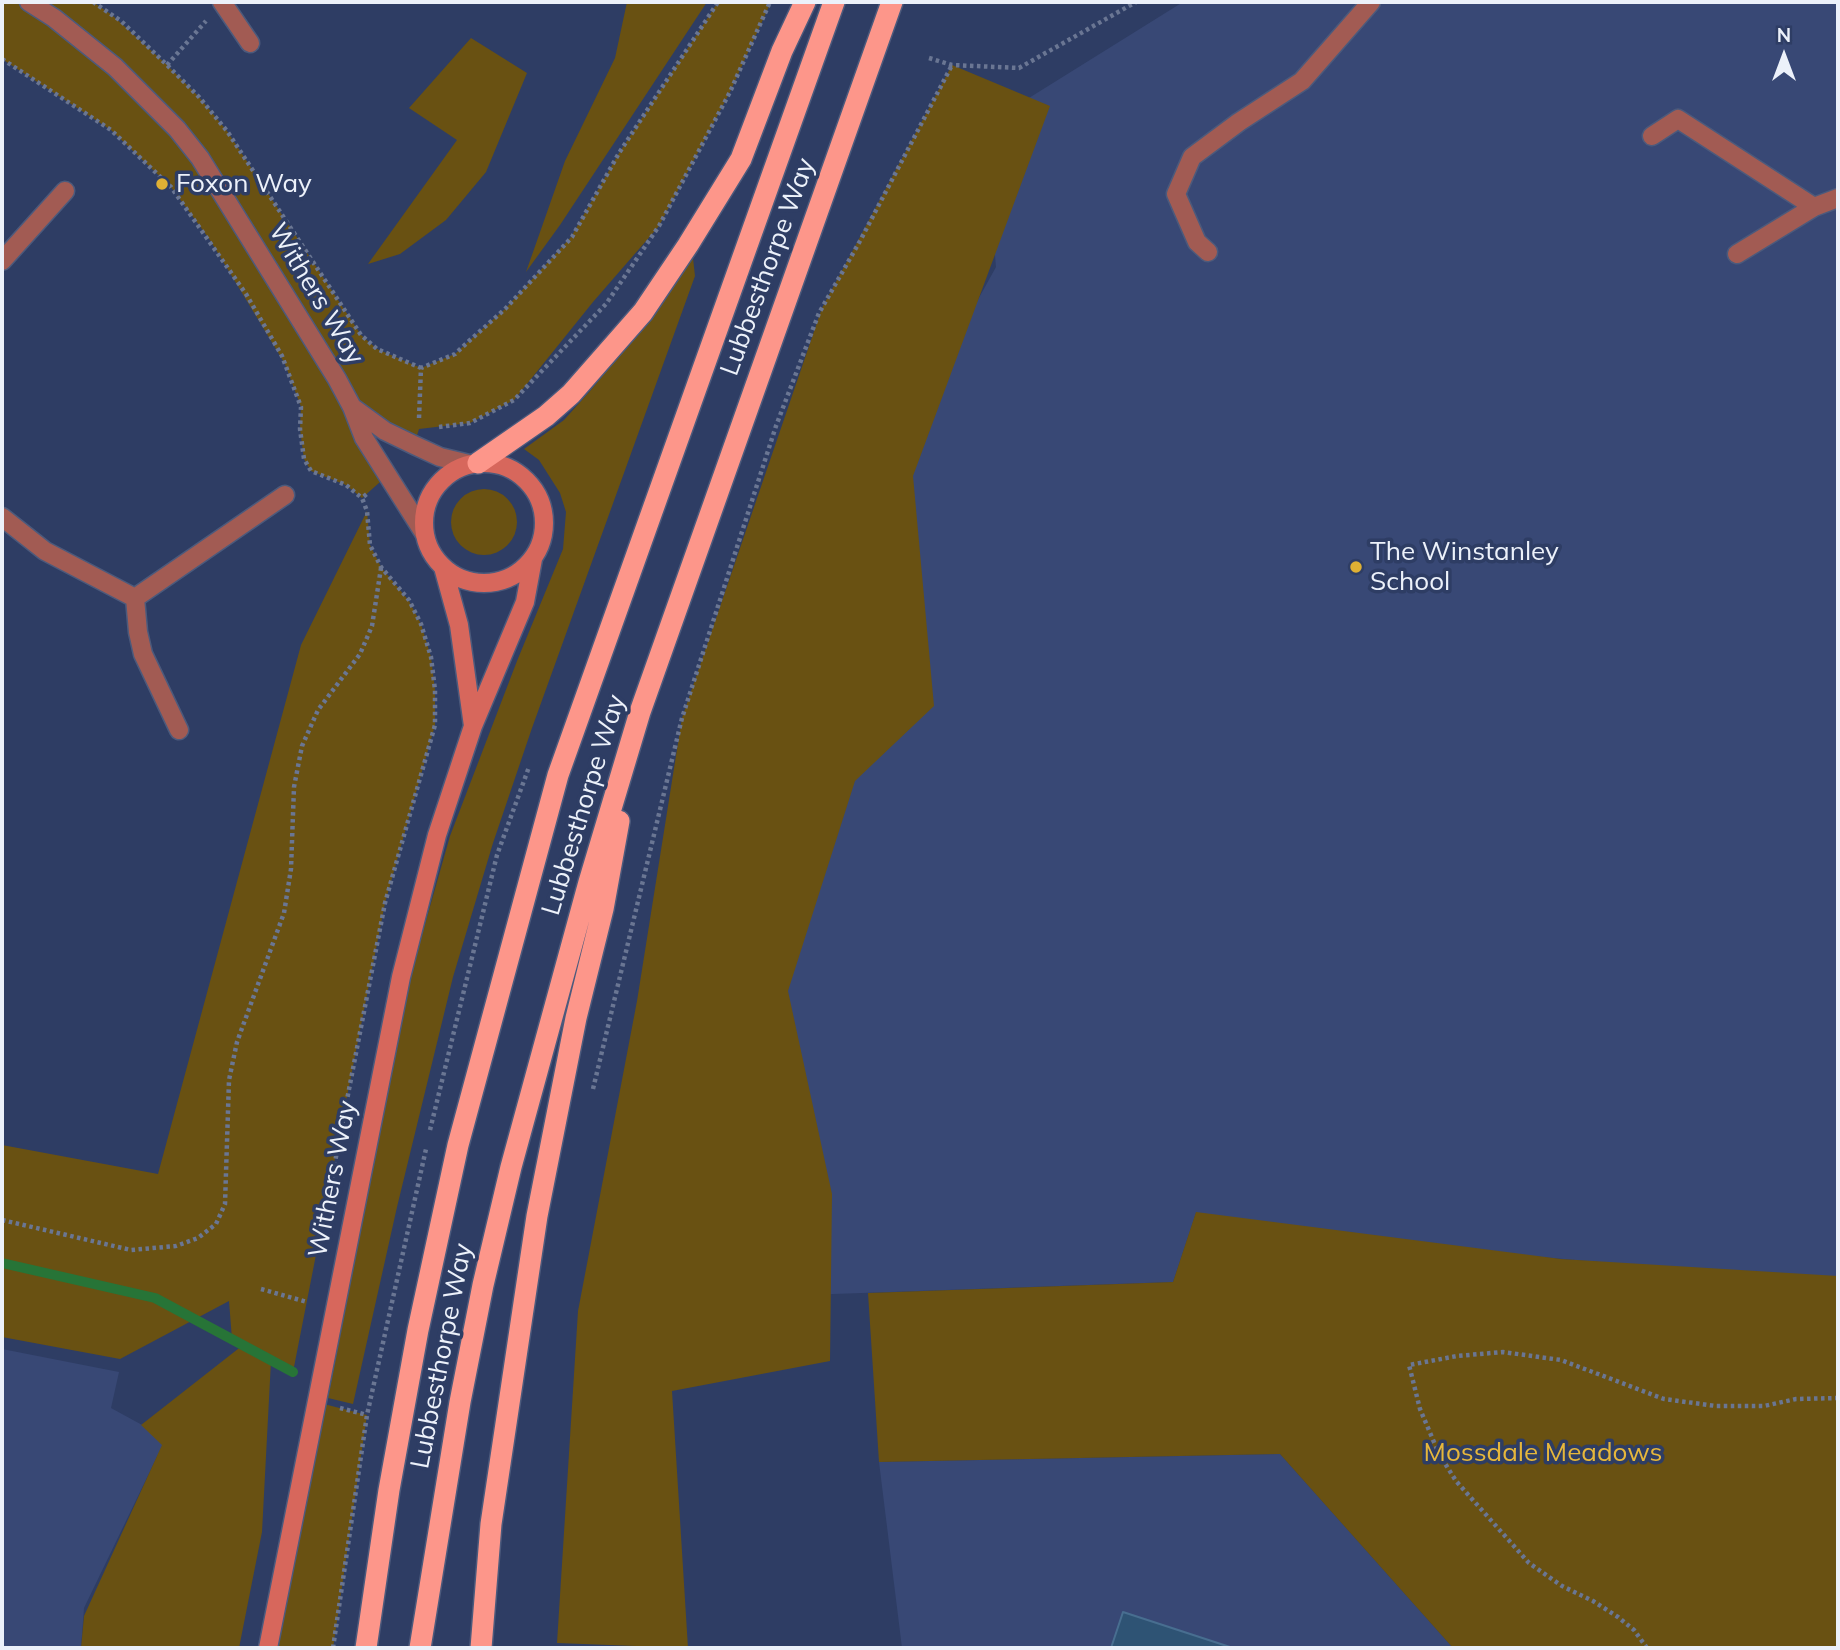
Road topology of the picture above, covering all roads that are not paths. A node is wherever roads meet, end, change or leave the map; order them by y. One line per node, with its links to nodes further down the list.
1 (29, 2): 15 (street, Withers Way)
2 (222, 2): 7 (street)
3 (805, 2): 16 (highway)
4 (834, 2): 27 (highway, Lubbesthorpe Way)
5 (892, 2): 23 (highway, Lubbesthorpe Way)
6 (1371, 2): 12 (street)
7 (250, 43)
8 (1652, 135): 11 (street)
9 (65, 191): 14 (street)
10 (1838, 198): 11 (street)
11 (1814, 207): 13 (street)
12 (1208, 252)
13 (1737, 254)
14 (2, 261)
15 (352, 407): 16 (street, Withers Way); 19 (street, Withers Way)
16 (474, 463): 19 (street); 20 (street)
17 (285, 495): 22 (street)
18 (2, 517): 22 (street)
19 (424, 533): 21 (street)
20 (533, 559): 21 (street); 24 (street, Withers Way)
21 (443, 567): 24 (street, Withers Way)
22 (135, 598): 25 (street)
23 (640, 712): 28 (highway, Lubbesthorpe Way); 29 (highway)
24 (474, 726): 26 (street, Withers Way)
25 (179, 730)
26 (268, 1648)
27 (366, 1648)
28 (420, 1648)
29 (481, 1648)

